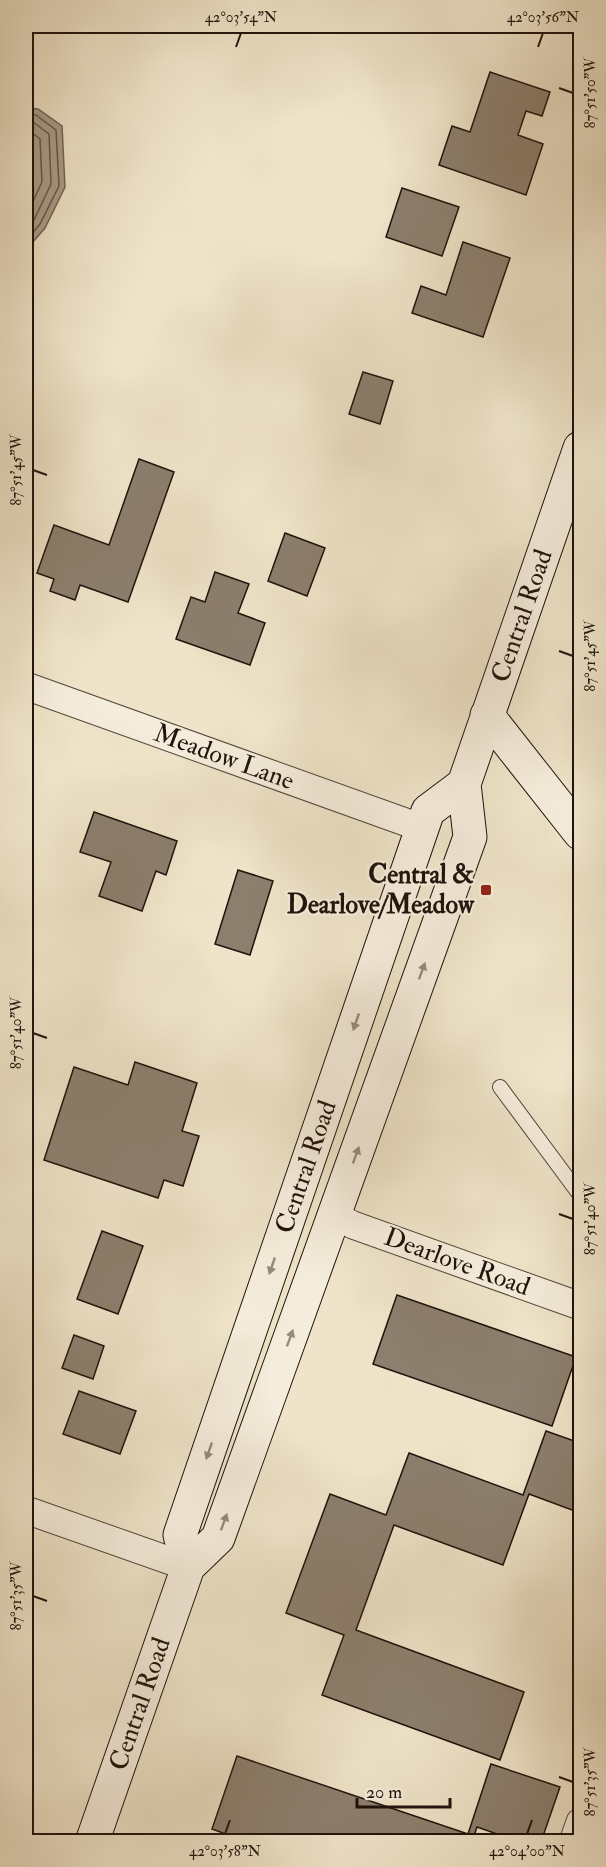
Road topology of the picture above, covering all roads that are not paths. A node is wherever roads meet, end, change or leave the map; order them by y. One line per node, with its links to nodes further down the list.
1 (580, 448): 3 (main road, Central Road)
2 (26, 686): 5 (street, Meadow Lane)
3 (487, 715): 4 (main road, Central Road); 6 (main road)
4 (464, 784): 5 (main road, Central Road); 9 (main road, Central Road, one-way to 4)
5 (422, 828): 12 (main road, Central Road, one-way to 12)
6 (580, 833)
7 (500, 1087): 8 (lane)
8 (580, 1195)
9 (334, 1215): 10 (street, Dearlove Road); 12 (main road, Central Road, one-way to 9)
10 (580, 1306)
11 (26, 1510): 12 (street)
12 (188, 1567): 14 (main road, Central Road)
13 (580, 1822): 15 (street)
14 (92, 1842)
15 (573, 1842)

